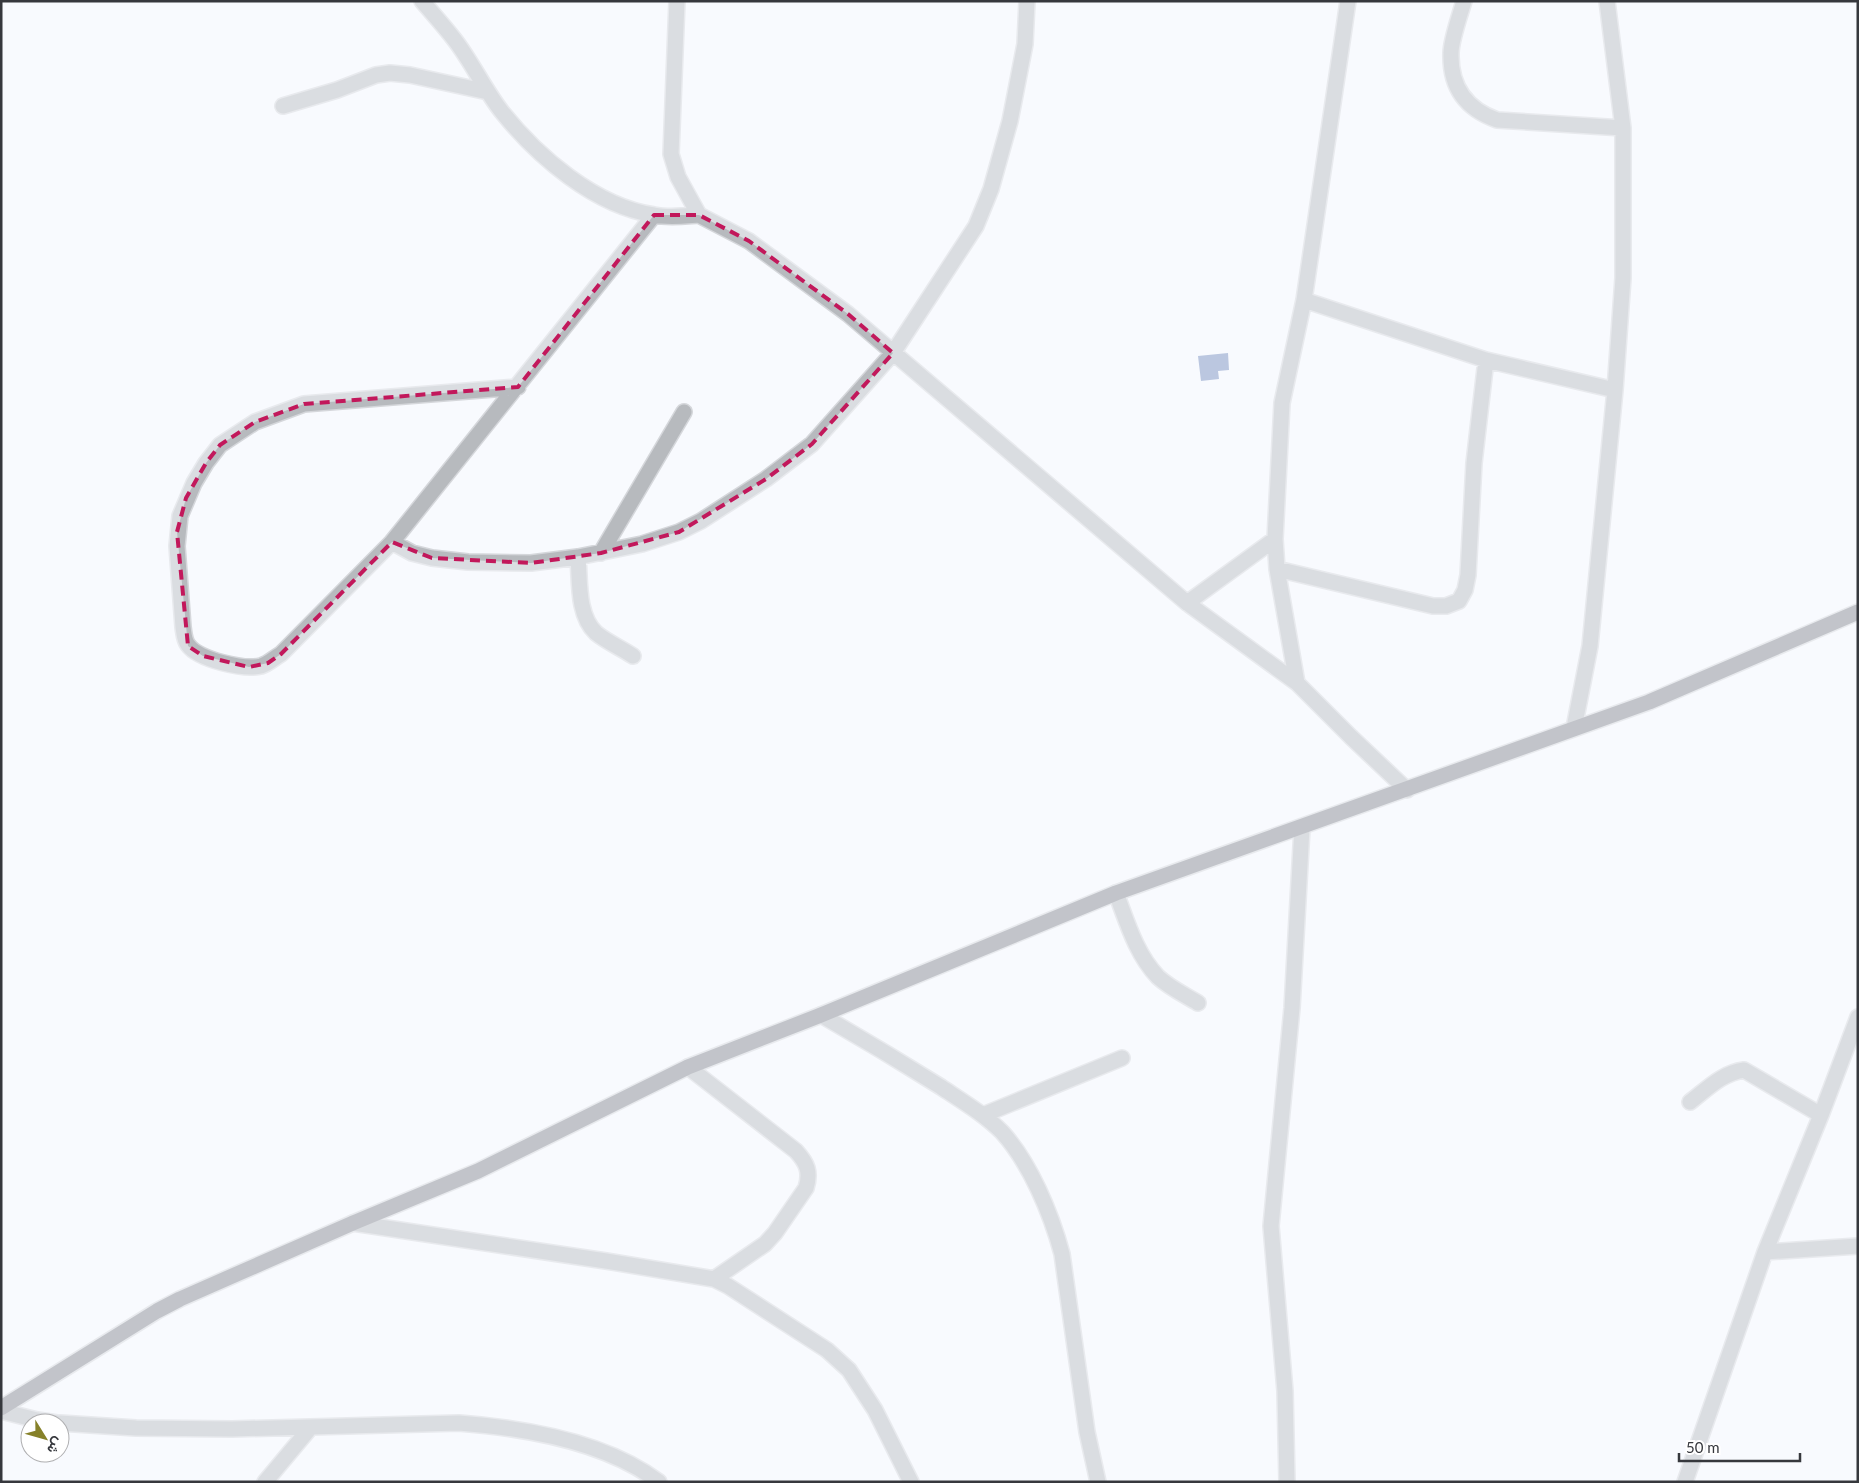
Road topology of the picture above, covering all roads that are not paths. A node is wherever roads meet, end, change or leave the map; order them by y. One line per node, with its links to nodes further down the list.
1 (422, 1): 7 (street)
2 (677, 1): 11 (street)
3 (1027, 1): 13 (street)
4 (1348, 1): 12 (street)
5 (1464, 1): 9 (street)
6 (1607, 1): 9 (street)
7 (488, 92): 8 (street); 10 (street)
8 (283, 106)
9 (1623, 128): 16 (street)
10 (654, 215): 11 (street); 15 (street)
11 (699, 215): 13 (street)
12 (1304, 300): 14 (street); 18 (street)
13 (893, 352): 20 (street); 23 (street)
14 (1486, 360): 16 (street); 22 (street)
15 (518, 387): 19 (street); 19 (street)
16 (1615, 390): 27 (street)
17 (684, 412): 20 (street)
18 (1275, 539): 22 (street); 23 (street)
19 (392, 542): 21 (street)
20 (601, 553): 21 (street)
21 (578, 557): 25 (street)
22 (1277, 569): 26 (street)
23 (1187, 603): 26 (street)
24 (1858, 612): 27 (main road)
25 (633, 656)
26 (1298, 683): 28 (street)
27 (1574, 728): 28 (main road)
28 (1407, 790): 29 (main road)
29 (1302, 828): 30 (main road); 51 (street)
30 (1116, 893): 31 (street); 32 (main road)
31 (1198, 1002)
32 (821, 1014): 35 (main road); 37 (street)
33 (1858, 1017): 38 (street)
34 (1122, 1058): 37 (street)
35 (688, 1067): 39 (main road); 42 (street)
36 (1690, 1102): 38 (street)
37 (983, 1114): 50 (street)
38 (1821, 1114): 41 (street)
39 (353, 1223): 42 (street); 43 (main road)
40 (1858, 1246): 41 (street)
41 (1765, 1252): 52 (street)
42 (714, 1279): 49 (street)
43 (1, 1409): 44 (street)
44 (20, 1415)
45 (70, 1424): 46 (street)
46 (311, 1427): 47 (street); 48 (street)
47 (265, 1482)
48 (659, 1482)
49 (911, 1482)
50 (1098, 1482)
51 (1287, 1482)
52 (1685, 1482)

